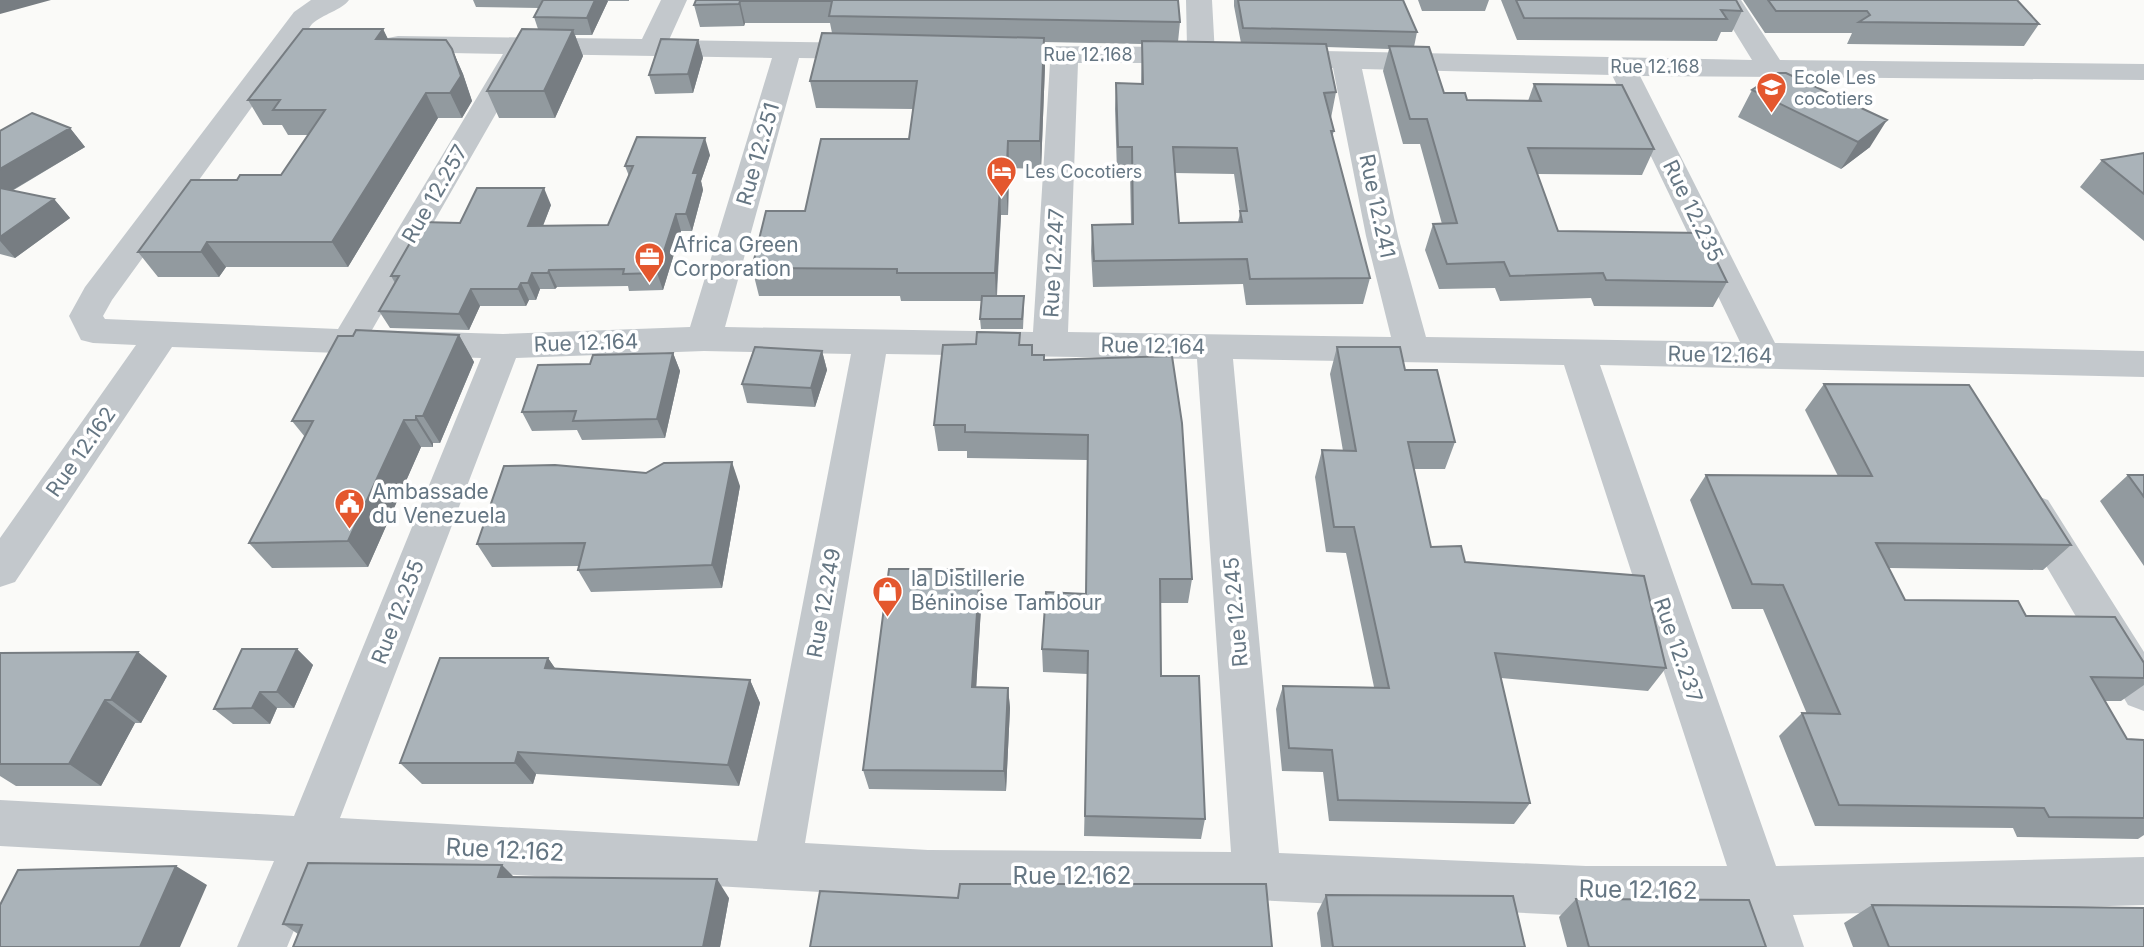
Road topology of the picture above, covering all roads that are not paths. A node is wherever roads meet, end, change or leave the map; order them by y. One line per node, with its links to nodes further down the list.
1 (336, 0): 17 (street, Rue 12.164)
2 (674, 0): 7 (street)
3 (1199, 0): 12 (street)
4 (1728, 0): 15 (street)
5 (368, 43): 6 (street)
6 (522, 45): 7 (street); 20 (street, Rue 12.257)
7 (653, 46): 8 (street)
8 (788, 50): 9 (street); 18 (street, Rue 12.251)
9 (898, 52)
10 (967, 53): 11 (street, Rue 12.168)
11 (1064, 55): 12 (street, Rue 12.168); 21 (street, Rue 12.247)
12 (1227, 56): 13 (street, Rue 12.168)
13 (1346, 61): 14 (street, Rue 12.168); 24 (street, Rue 12.241)
14 (1622, 67): 15 (street, Rue 12.168); 26 (street, Rue 12.235)
15 (1770, 67): 16 (street, Rue 12.168)
16 (2144, 72)
17 (162, 335): 20 (street, Rue 12.164); 31 (street, Rue 12.162)
18 (704, 339): 19 (street, Rue 12.164); 22 (street, Rue 12.164)
19 (871, 341): 21 (street, Rue 12.164); 35 (street, Rue 12.249)
20 (348, 342): 22 (street, Rue 12.164)
21 (1050, 344): 23 (street, Rue 12.164)
22 (503, 346): 34 (street, Rue 12.255)
23 (1214, 347): 24 (street, Rue 12.164); 36 (street, Rue 12.245)
24 (1412, 351): 25 (street, Rue 12.164)
25 (1578, 354): 26 (street, Rue 12.164); 38 (street, Rue 12.237)
26 (1764, 355): 27 (street, Rue 12.164)
27 (1942, 360): 28 (street, Rue 12.164); 29 (street)
28 (2144, 364)
29 (1964, 396)
30 (2014, 478): 32 (street)
31 (0, 570)
32 (2144, 691)
33 (0, 823): 34 (street, Rue 12.162)
34 (308, 840): 35 (street, Rue 12.162); 39 (street, Rue 12.255)
35 (778, 864): 36 (street, Rue 12.162)
36 (1257, 876): 38 (street, Rue 12.162)
37 (2144, 881): 38 (street, Rue 12.162)
38 (1760, 891): 40 (street, Rue 12.237)
39 (262, 947)
40 (1779, 947)

